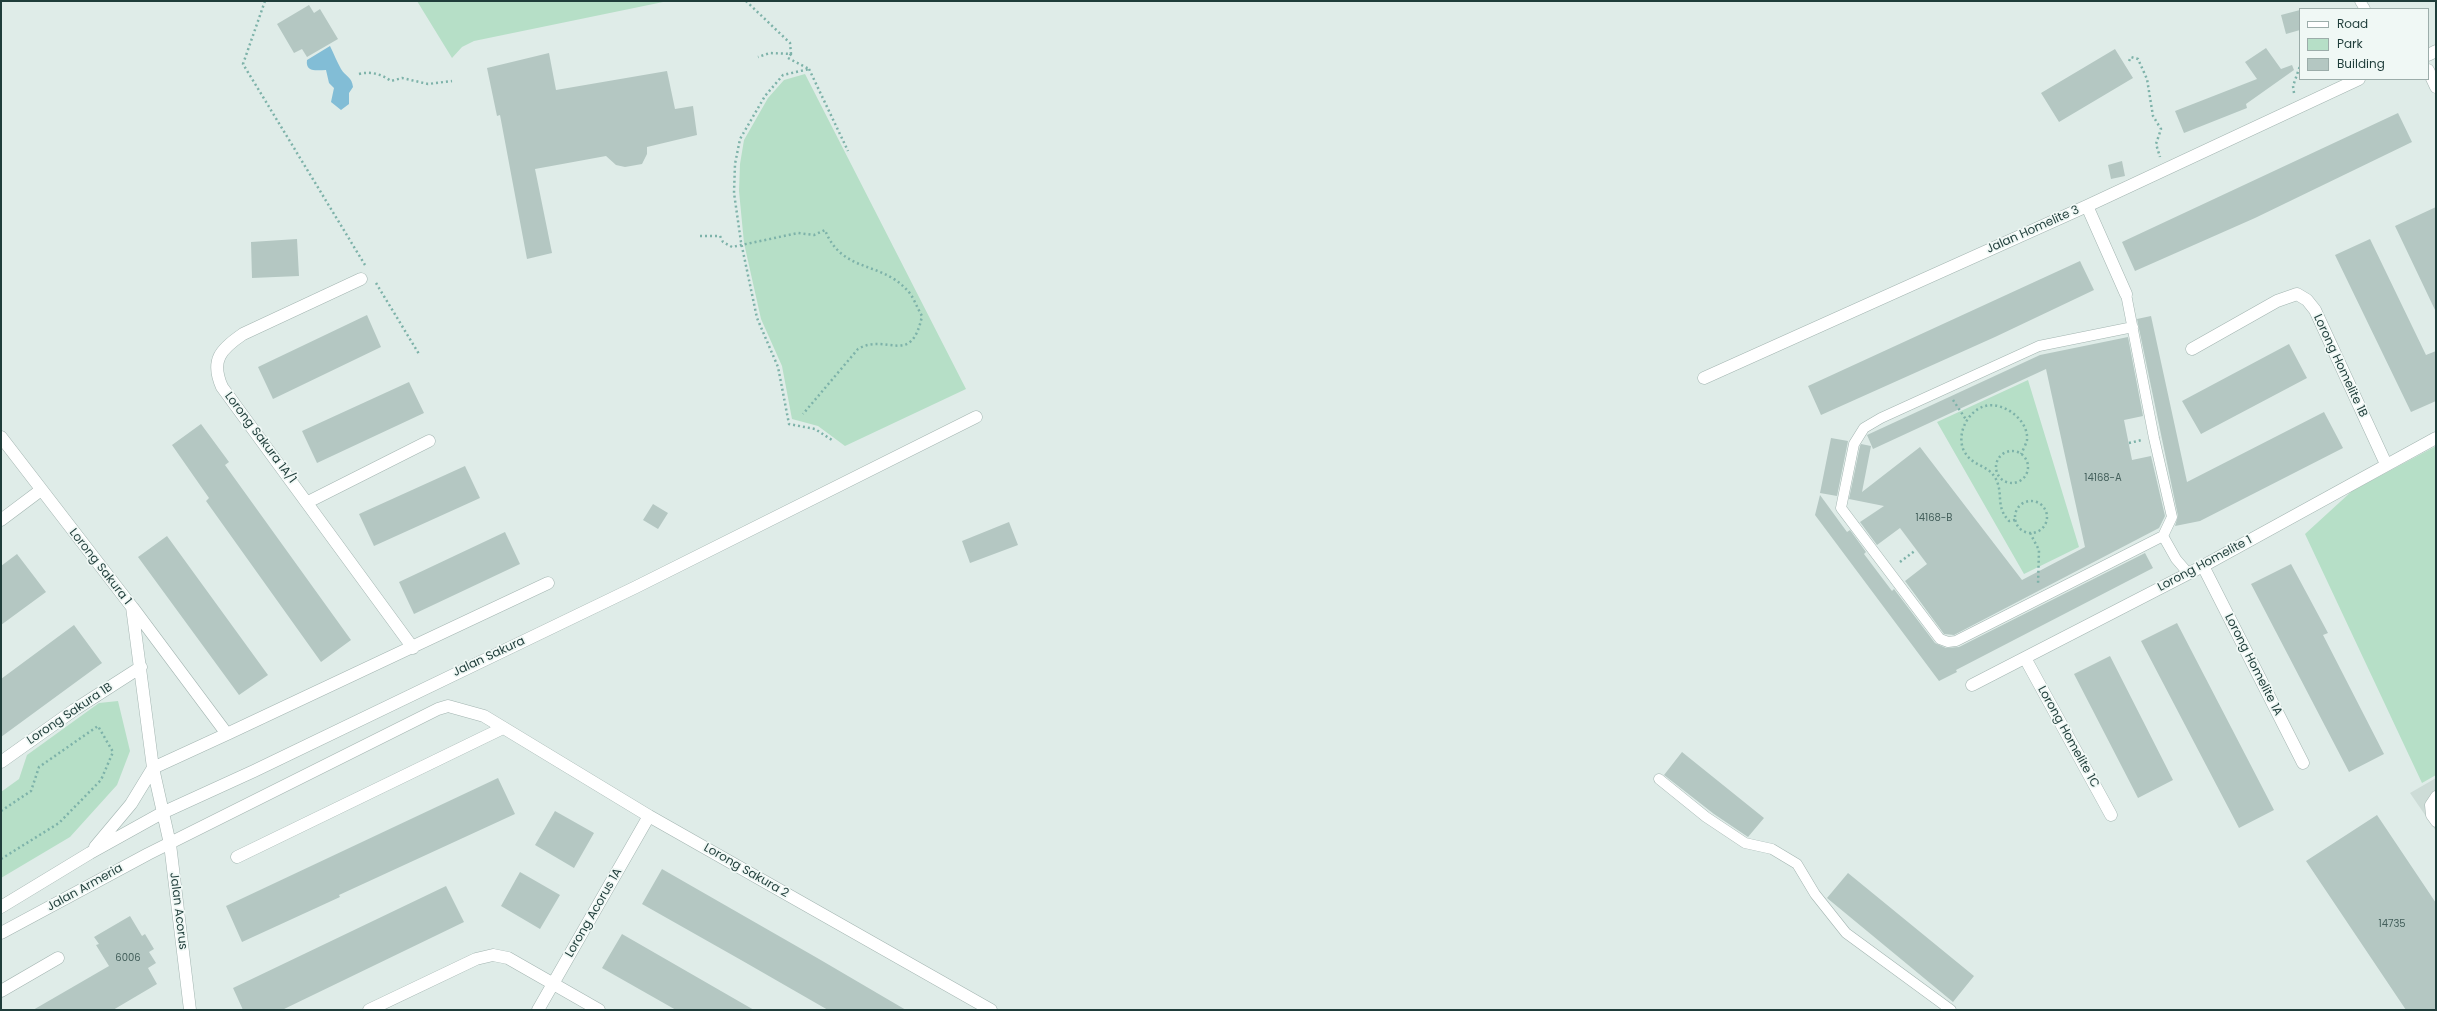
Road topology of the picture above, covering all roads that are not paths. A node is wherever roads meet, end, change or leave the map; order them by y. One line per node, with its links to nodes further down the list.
1 (2429, 72): 3 (street)
2 (2357, 80): 4 (street, Jalan Homelite 3)
3 (2436, 87)
4 (2087, 206): 6 (street); 9 (street, Jalan Homelite 3)
5 (361, 279): 16 (street, Lorong Sakura 1A/1)
6 (2126, 294): 7 (lane)
7 (2133, 326): 18 (lane); 18 (lane)
8 (2192, 349): 14 (street, Lorong Homelite 1B)
9 (1704, 378)
10 (976, 417): 34 (street, Jalan Sakura)
11 (1, 437): 15 (street, Lorong Sakura 1)
12 (2436, 438): 14 (street, Lorong Homelite 1)
13 (429, 441): 16 (street)
14 (2386, 464): 19 (street, Lorong Homelite 1)
15 (41, 490): 17 (street); 22 (street, Lorong Sakura 1)
16 (308, 502): 23 (street, Lorong Sakura 1A/1)
17 (1, 520)
18 (2163, 536): 20 (lane)
19 (2203, 566): 20 (street, Lorong Homelite 1); 30 (street, Lorong Homelite 1A)
20 (2188, 573): 24 (street, Lorong Homelite 1)
21 (548, 583): 23 (street)
22 (132, 607): 25 (street, Lorong Sakura 1); 28 (street)
23 (413, 648): 28 (street)
24 (2025, 658): 26 (street, Lorong Homelite 1); 36 (street, Lorong Homelite 1C)
25 (141, 667): 29 (street, Lorong Sakura 1B); 31 (street, Lorong Sakura 1)
26 (1972, 685)
27 (503, 728): 35 (street, Lorong Sakura 2); 38 (street); 40 (street)
28 (227, 734): 31 (street)
29 (1, 762)
30 (2303, 763)
31 (153, 768): 34 (street, Lorong Sakura 1); 39 (street)
32 (1659, 779): 51 (lane)
33 (2436, 796): 37 (lane)
34 (162, 813): 38 (street, Jalan Acorus); 39 (street)
35 (649, 816): 44 (street, Lorong Acorus 1A); 50 (street, Lorong Sakura 2)
36 (2111, 816)
37 (2436, 822)
38 (170, 844): 42 (street, Jalan Armeria); 46 (street, Jalan Acorus)
39 (90, 853): 41 (street)
40 (237, 857)
41 (1, 907)
42 (1, 933)
43 (58, 958): 45 (street)
44 (553, 984): 47 (street); 48 (street, Lorong Acorus 1A); 49 (street)
45 (1, 991)
46 (190, 1010)
47 (369, 1010)
48 (538, 1010)
49 (599, 1010)
50 (991, 1010)
51 (1951, 1010)

